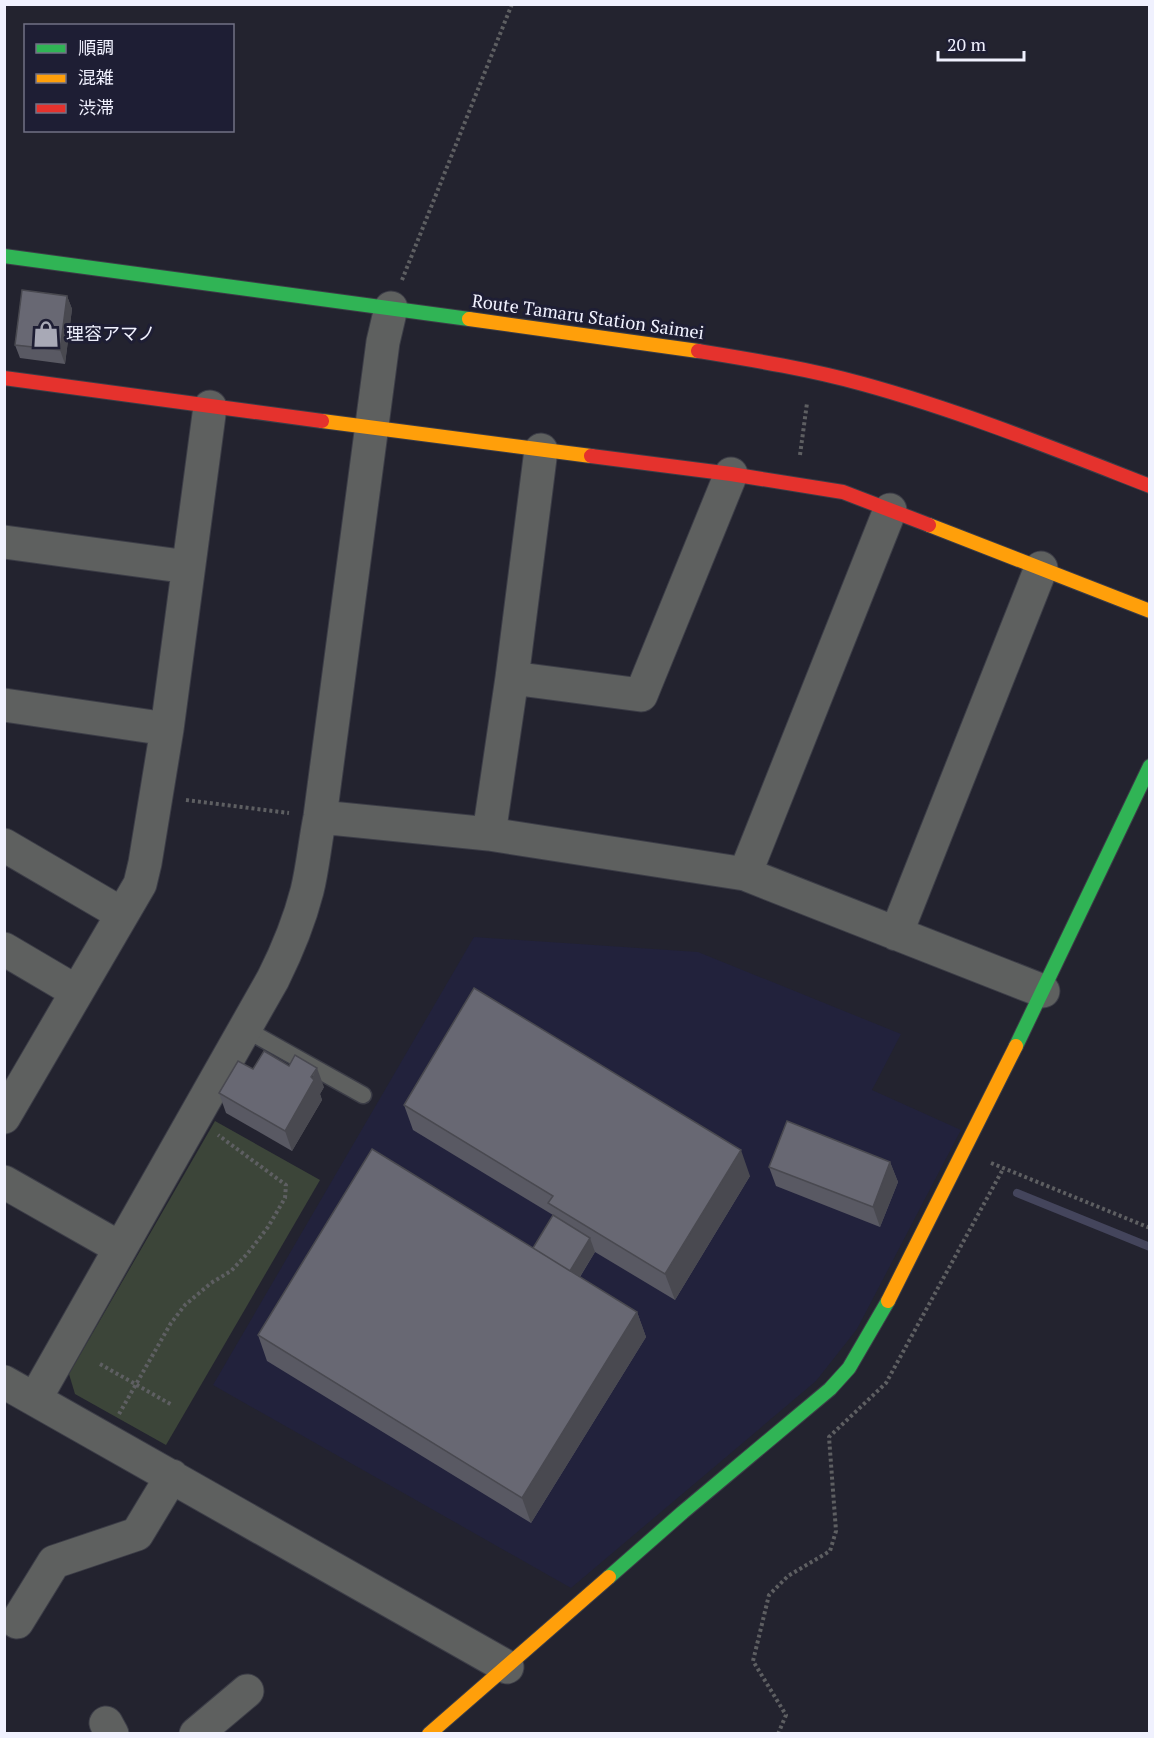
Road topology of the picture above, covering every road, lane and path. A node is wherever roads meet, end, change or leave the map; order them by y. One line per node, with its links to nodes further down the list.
1 (512, 4): 3 (path)
2 (4, 256): 3 (street, Route Tamaru Station Saimei)
3 (392, 308): 7 (street); 11 (street, Route Tamaru Station Saimei)
4 (4, 378): 6 (street)
5 (808, 399): 10 (path)
6 (210, 406): 7 (street); 14 (street)
7 (372, 429): 8 (street); 22 (street)
8 (541, 450): 9 (street); 17 (street)
9 (731, 474): 10 (street); 17 (street)
10 (796, 485): 12 (street)
11 (1149, 486)
12 (890, 510): 15 (street); 25 (street)
13 (4, 542): 14 (street)
14 (188, 567): 19 (street)
15 (1041, 568): 16 (street); 27 (street)
16 (1149, 611)
17 (512, 678): 23 (street)
18 (4, 705): 19 (street)
19 (167, 729): 21 (street)
20 (1149, 766): 29 (street)
21 (156, 796): 22 (path); 26 (street)
22 (320, 817): 23 (street); 31 (street)
23 (489, 834): 25 (street)
24 (4, 844): 26 (street)
25 (745, 874): 27 (street)
26 (122, 914): 30 (street)
27 (896, 934): 29 (street)
28 (4, 949): 30 (street)
29 (1043, 991): 35 (street)
30 (77, 992): 33 (street)
31 (245, 1029): 32 (lane); 34 (street)
32 (363, 1095)
33 (4, 1117)
34 (194, 1118): 39 (street); 42 (path)
35 (963, 1151): 36 (path); 48 (street)
36 (1004, 1168): 38 (path); 52 (path)
37 (4, 1182): 39 (street)
38 (1149, 1228)
39 (120, 1248): 43 (street)
40 (100, 1364): 42 (path)
41 (4, 1382): 43 (street)
42 (135, 1384): 44 (path); 45 (path)
43 (35, 1399): 45 (street)
44 (172, 1405)
45 (105, 1438): 46 (street)
46 (172, 1476): 47 (street); 48 (street)
47 (17, 1622)
48 (507, 1667): 51 (street)
49 (247, 1691): 50 (street)
50 (196, 1734)
51 (429, 1734)
52 (778, 1734)

